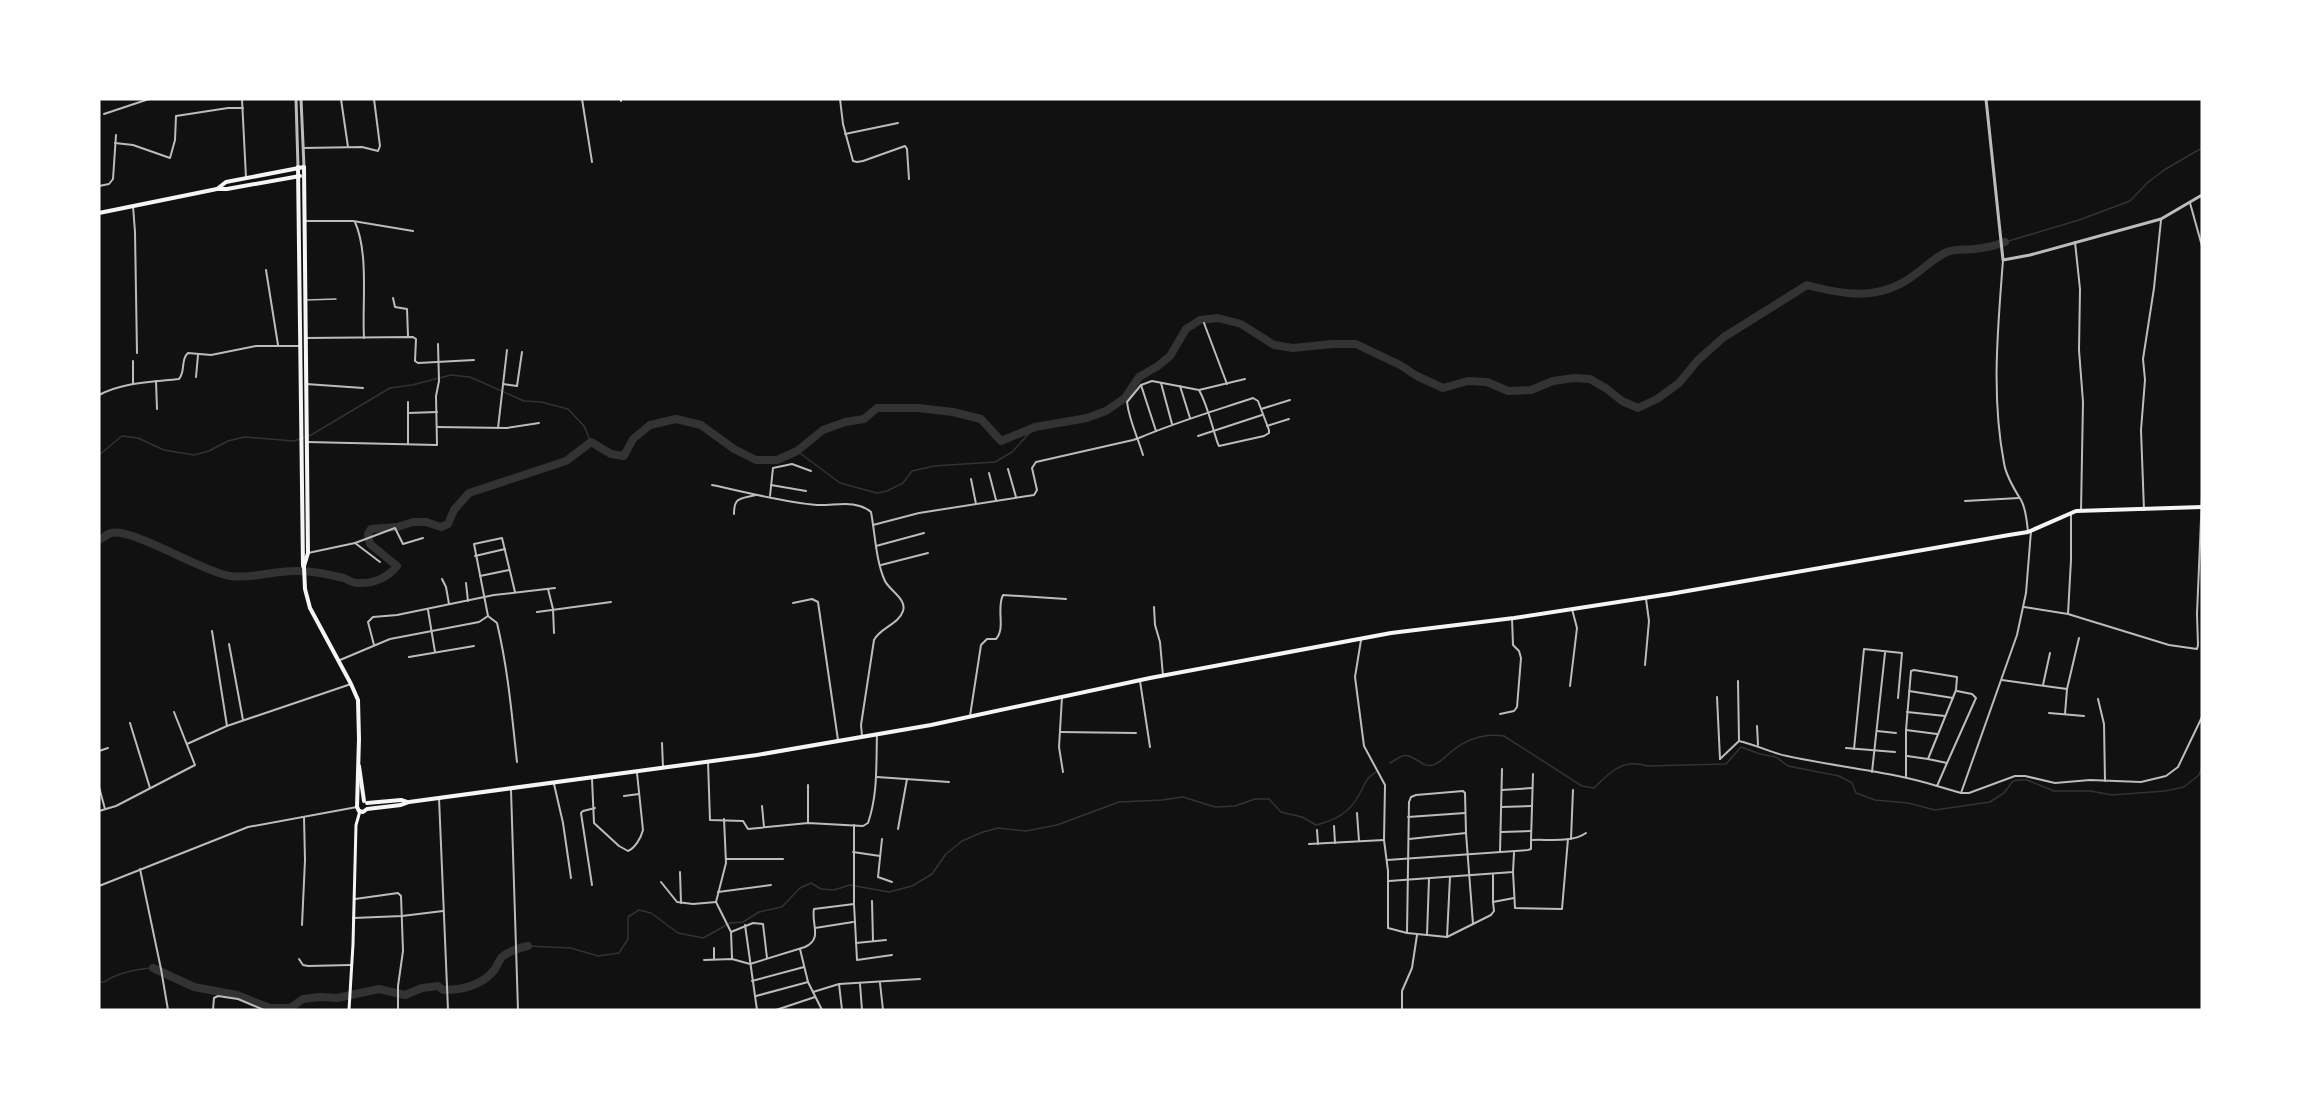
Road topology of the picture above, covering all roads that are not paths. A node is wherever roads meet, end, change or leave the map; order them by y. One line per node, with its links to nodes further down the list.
1 (149, 99): 11 (street)
2 (242, 99): 10 (street)
3 (296, 99): 20 (street)
4 (301, 99): 17 (street)
5 (341, 99): 16 (street)
6 (374, 99): 16 (street)
7 (582, 99): 18 (street)
8 (840, 99): 13 (street)
9 (1986, 99): 36 (street)
10 (243, 108): 15 (street); 22 (street)
11 (104, 114)
12 (898, 123): 13 (street)
13 (845, 134): 23 (street)
14 (116, 135): 15 (street)
15 (115, 143): 24 (street)
16 (348, 147): 17 (street)
17 (303, 148): 19 (street)
18 (592, 162)
19 (304, 167): 20 (highway); 21 (highway)
20 (298, 168): 21 (highway); 22 (highway)
21 (301, 176): 25 (highway); 31 (highway); 41 (highway)
22 (246, 178): 25 (highway)
23 (909, 179)
24 (99, 186)
25 (217, 189): 28 (highway)
26 (2202, 195): 27 (street)
27 (2190, 201): 30 (street); 35 (street)
28 (132, 206): 29 (highway); 51 (street)
29 (99, 213)
30 (2161, 219): 34 (street); 108 (street)
31 (304, 220): 32 (street); 40 (highway)
32 (355, 222): 33 (street); 45 (street)
33 (413, 231)
34 (2075, 242): 36 (street); 109 (street)
35 (2202, 246)
36 (2003, 260): 103 (street)
37 (266, 270): 47 (street)
38 (393, 298): 43 (street)
39 (336, 299): 40 (lane)
40 (305, 300): 41 (highway)
41 (303, 309): 44 (highway); 48 (highway)
42 (1204, 324): 63 (street)
43 (408, 336): 45 (street); 55 (street)
44 (305, 338): 45 (street); 61 (highway)
45 (364, 338)
46 (438, 344): 55 (street)
47 (278, 345): 48 (street); 52 (street)
48 (301, 346): 84 (highway)
49 (507, 350): 62 (street)
50 (522, 352): 62 (street)
51 (137, 353)
52 (198, 355): 56 (street); 58 (street)
53 (474, 360): 55 (street)
54 (132, 361): 60 (street)
55 (439, 362): 73 (street)
56 (196, 377)
57 (1245, 379): 63 (street)
58 (156, 381): 60 (street); 71 (street)
59 (1161, 383): 64 (street); 65 (street); 80 (street)
60 (133, 384): 68 (street)
61 (306, 384): 66 (street); 84 (highway)
62 (503, 384): 83 (street)
63 (1227, 384): 67 (street)
64 (1141, 385): 85 (street); 88 (street)
65 (1180, 386): 67 (street); 77 (street)
66 (363, 388)
67 (1199, 390): 74 (street)
68 (99, 395)
69 (1290, 400): 72 (street)
70 (408, 402): 75 (street)
71 (157, 409)
72 (1261, 409): 74 (street); 76 (street)
73 (437, 412): 75 (street); 82 (street)
74 (1207, 412): 77 (street); 86 (street)
75 (408, 413): 90 (street)
76 (1262, 415): 81 (street); 86 (street)
77 (1190, 418): 80 (street)
78 (1289, 419): 81 (street)
79 (539, 423): 83 (street)
80 (1172, 424): 85 (street)
81 (1267, 426): 86 (street)
82 (437, 427): 83 (street); 90 (street)
83 (498, 428)
84 (304, 429): 89 (highway)
85 (1156, 431): 88 (street)
86 (1214, 431): 87 (street)
87 (1198, 436)
88 (1138, 438): 91 (street); 102 (street)
89 (305, 442): 90 (street); 119 (highway); 119 (highway)
90 (408, 444)
91 (1143, 455)
92 (1008, 469): 102 (street)
93 (811, 471): 97 (street)
94 (989, 473): 104 (street)
95 (971, 479): 106 (street)
96 (712, 485): 99 (street)
97 (771, 485): 98 (street); 100 (street)
98 (806, 491)
99 (759, 494): 100 (street); 111 (street)
100 (770, 496): 112 (street)
101 (2202, 496): 107 (street)
102 (1016, 497): 104 (street)
103 (2019, 498): 105 (street); 113 (street)
104 (996, 500): 106 (street)
105 (1965, 501)
106 (976, 504): 112 (street)
107 (2202, 507): 108 (highway); 149 (street)
108 (2144, 510): 109 (highway)
109 (2081, 511): 110 (highway)
110 (2071, 513): 113 (highway); 145 (street)
111 (734, 514)
112 (873, 525): 117 (street)
113 (2029, 531): 133 (highway); 140 (street)
114 (924, 533): 117 (street)
115 (423, 538): 116 (street)
116 (356, 543): 119 (street); 122 (street)
117 (876, 546): 123 (street)
118 (506, 549): 121 (street); 121 (street); 125 (street)
119 (308, 553)
120 (928, 553): 123 (street)
121 (475, 556): 126 (street)
122 (380, 562)
123 (881, 565): 199 (street)
124 (304, 567): 162 (highway)
125 (510, 570): 126 (street); 131 (street)
126 (480, 576): 132 (street)
127 (442, 579): 138 (street)
128 (466, 583): 135 (street)
129 (555, 588): 130 (street)
130 (548, 589): 131 (street); 142 (street)
131 (515, 593): 132 (street)
132 (485, 597): 135 (street); 146 (street)
133 (1646, 598): 143 (highway); 163 (street)
134 (1066, 599): 184 (street)
135 (468, 601): 138 (street)
136 (611, 602): 142 (street)
137 (793, 603): 200 (street)
138 (449, 604): 141 (street)
139 (1154, 607): 164 (street)
140 (2024, 607): 145 (street); 166 (street)
141 (428, 609): 148 (street); 156 (street)
142 (553, 609): 144 (street); 151 (street)
143 (1572, 609): 147 (highway); 169 (street)
144 (537, 612)
145 (2068, 614): 149 (street)
146 (488, 616): 148 (street); 214 (street)
147 (1512, 618): 154 (highway); 182 (street)
148 (431, 630): 156 (street); 159 (street)
149 (2199, 630): 152 (street)
150 (212, 631): 190 (street)
151 (554, 633)
152 (2202, 634)
153 (2079, 638): 171 (street)
154 (1360, 640): 164 (highway); 272 (street)
155 (229, 644): 188 (street)
156 (374, 645): 162 (street)
157 (474, 646): 159 (street)
158 (1885, 651): 176 (street); 193 (street); 208 (street)
159 (435, 652): 161 (street)
160 (2050, 653): 170 (street)
161 (409, 657)
162 (338, 661): 168 (highway)
163 (1646, 665)
164 (1163, 676): 165 (highway)
165 (1140, 680): 174 (highway); 205 (street)
166 (2002, 680): 170 (street); 239 (street)
167 (1738, 681): 201 (street)
168 (351, 684): 188 (street); 217 (highway)
169 (1570, 686)
170 (2043, 686): 171 (street)
171 (2067, 689): 183 (street)
172 (1956, 690): 173 (street); 177 (street); 216 (street)
173 (1909, 691): 177 (street); 180 (street)
174 (1062, 697): 184 (highway); 194 (street)
175 (1717, 697): 201 (street)
176 (1898, 698)
177 (1953, 698): 185 (street)
178 (2098, 699): 228 (street)
179 (174, 712): 203 (street)
180 (1907, 712): 185 (street); 192 (street)
181 (2049, 713): 183 (street)
182 (1500, 714)
183 (2065, 714): 186 (street)
184 (970, 716): 197 (highway)
185 (1946, 716): 198 (street)
186 (2084, 716)
187 (2202, 717): 228 (street)
188 (243, 720): 190 (street)
189 (130, 723): 234 (street)
190 (227, 726): 203 (street)
191 (1757, 726): 204 (street)
192 (1906, 730): 198 (street); 212 (street)
193 (1877, 731): 196 (street); 210 (street)
194 (1060, 732): 195 (street); 220 (street)
195 (1136, 733)
196 (1896, 733)
197 (877, 734): 199 (highway); 224 (street)
198 (1937, 734): 213 (street)
199 (862, 736): 200 (highway)
200 (838, 740): 215 (highway)
201 (1739, 741): 204 (street)
202 (662, 743): 219 (street)
203 (187, 744): 234 (street)
204 (1758, 745): 221 (street)
205 (1150, 747)
206 (108, 748): 209 (street)
207 (1845, 748): 208 (street)
208 (1854, 749): 210 (street)
209 (99, 751)
210 (1875, 751): 211 (street); 221 (street)
211 (1895, 752)
212 (1906, 756): 213 (street); 225 (street)
213 (1928, 759): 216 (street)
214 (517, 762)
215 (708, 762): 219 (highway); 258 (street)
216 (1947, 763): 232 (street)
217 (359, 765): 243 (highway); 245 (highway)
218 (1502, 769): 237 (street)
219 (663, 770): 222 (highway)
220 (1063, 772)
221 (1872, 772): 225 (street)
222 (638, 773): 226 (highway); 240 (street)
223 (1533, 774): 235 (street)
224 (877, 777): 227 (street); 260 (street)
225 (1906, 777): 232 (street)
226 (592, 779): 230 (highway); 249 (street)
227 (907, 779): 229 (street); 263 (street)
228 (2104, 781): 239 (street)
229 (949, 783)
230 (554, 784): 236 (highway); 293 (street)
231 (808, 785): 259 (street)
232 (1937, 786): 239 (street)
233 (99, 787): 250 (street)
234 (150, 788): 250 (street)
235 (1532, 788): 237 (street); 247 (street)
236 (512, 790): 242 (highway); 352 (street)
237 (1501, 790): 248 (street)
238 (1573, 790): 271 (street)
239 (1961, 793)
240 (639, 794): 241 (street); 249 (street)
241 (624, 796)
242 (439, 798): 244 (highway); 310 (street)
243 (365, 802): 244 (highway); 245 (highway); 251 (highway)
244 (409, 802): 251 (highway)
245 (357, 805): 253 (highway); 256 (street)
246 (762, 806): 262 (street)
247 (1531, 806): 248 (street); 265 (street)
248 (1501, 807): 266 (street)
249 (595, 808): 299 (street)
250 (105, 809): 252 (street)
251 (367, 809): 253 (highway)
252 (99, 811)
253 (360, 811): 304 (main road)
254 (1357, 813): 274 (street)
255 (1465, 813): 257 (street); 257 (street); 267 (street)
256 (304, 817): 287 (street); 315 (street)
257 (1408, 817): 270 (street)
258 (724, 819): 262 (street); 284 (street)
259 (808, 823): 260 (street); 262 (street)
260 (854, 825): 278 (street)
261 (1334, 826): 275 (street)
262 (764, 828)
263 (897, 829)
264 (1317, 830): 277 (street)
265 (1531, 831): 266 (street); 273 (street)
266 (1501, 832): 279 (street)
267 (1466, 833): 270 (street); 281 (street)
268 (1586, 833): 271 (street)
269 (882, 839): 282 (street)
270 (1409, 839): 283 (street)
271 (1569, 839): 273 (street); 303 (street)
272 (1384, 840): 274 (street); 286 (street)
273 (1531, 840): 280 (street)
274 (1359, 841): 275 (street)
275 (1335, 843): 277 (street)
276 (1309, 844): 277 (street)
277 (1318, 844)
278 (854, 852): 282 (street); 309 (street)
279 (1500, 852): 280 (street); 281 (street)
280 (1515, 852): 289 (street)
281 (1468, 854): 283 (street); 292 (street)
282 (880, 856): 298 (street)
283 (1409, 858): 286 (street); 295 (street)
284 (726, 859): 285 (street); 302 (street)
285 (783, 859)
286 (1387, 860): 296 (street)
287 (140, 869): 301 (street); 346 (street)
288 (680, 872): 307 (street)
289 (1513, 872): 290 (street); 303 (street)
290 (1493, 874): 292 (street); 308 (street)
291 (1450, 876): 292 (street); 294 (street); 322 (street)
292 (1470, 876): 314 (street)
293 (571, 878)
294 (1429, 879): 295 (street); 321 (street)
295 (1408, 880): 296 (street); 319 (street)
296 (1389, 881): 319 (street)
297 (661, 882): 307 (street)
298 (892, 882)
299 (592, 885)
300 (771, 885): 302 (street)
301 (99, 886)
302 (718, 892): 306 (street)
303 (1514, 898): 308 (street)
304 (354, 899): 311 (street); 312 (main road)
305 (872, 901): 324 (street)
306 (716, 902): 307 (street); 318 (street)
307 (681, 903)
308 (1493, 903): 314 (street)
309 (854, 904): 313 (street); 317 (street)
310 (443, 910): 311 (street); 351 (street)
311 (402, 916): 312 (street); 350 (street)
312 (353, 918): 334 (main road)
313 (855, 921): 317 (street); 325 (street)
314 (1473, 924): 322 (street)
315 (302, 925)
316 (745, 925): 318 (street); 329 (street); 335 (street)
317 (815, 928): 327 (street)
318 (730, 931): 332 (street)
319 (1407, 933): 320 (street)
320 (1417, 934): 321 (street); 359 (street)
321 (1427, 935): 322 (street)
322 (1447, 937)
323 (886, 939): 324 (street)
324 (873, 941): 325 (street)
325 (856, 942): 328 (street)
326 (714, 948): 331 (street)
327 (800, 949): 329 (street); 336 (street)
328 (892, 955)
329 (767, 958): 335 (street)
330 (298, 959): 334 (street)
331 (714, 959): 332 (street); 333 (street)
332 (732, 959): 335 (street)
333 (704, 960)
334 (351, 964): 349 (main road)
335 (750, 964): 338 (street)
336 (804, 967): 338 (street); 339 (street)
337 (920, 979): 340 (street)
338 (752, 981): 344 (street)
339 (808, 982): 343 (street); 344 (street)
340 (880, 982): 342 (street); 358 (street)
341 (839, 984): 342 (street); 343 (street); 356 (street)
342 (860, 984): 357 (street)
343 (813, 992): 345 (street)
344 (754, 996): 353 (street)
345 (815, 997): 354 (street); 355 (street)
346 (168, 1010)
347 (213, 1010): 348 (street)
348 (264, 1010)
349 (349, 1010)
350 (398, 1010)
351 (448, 1010)
352 (518, 1010)
353 (757, 1010)
354 (776, 1010)
355 (822, 1010)
356 (842, 1010)
357 (862, 1010)
358 (882, 1010)
359 (1402, 1010)

